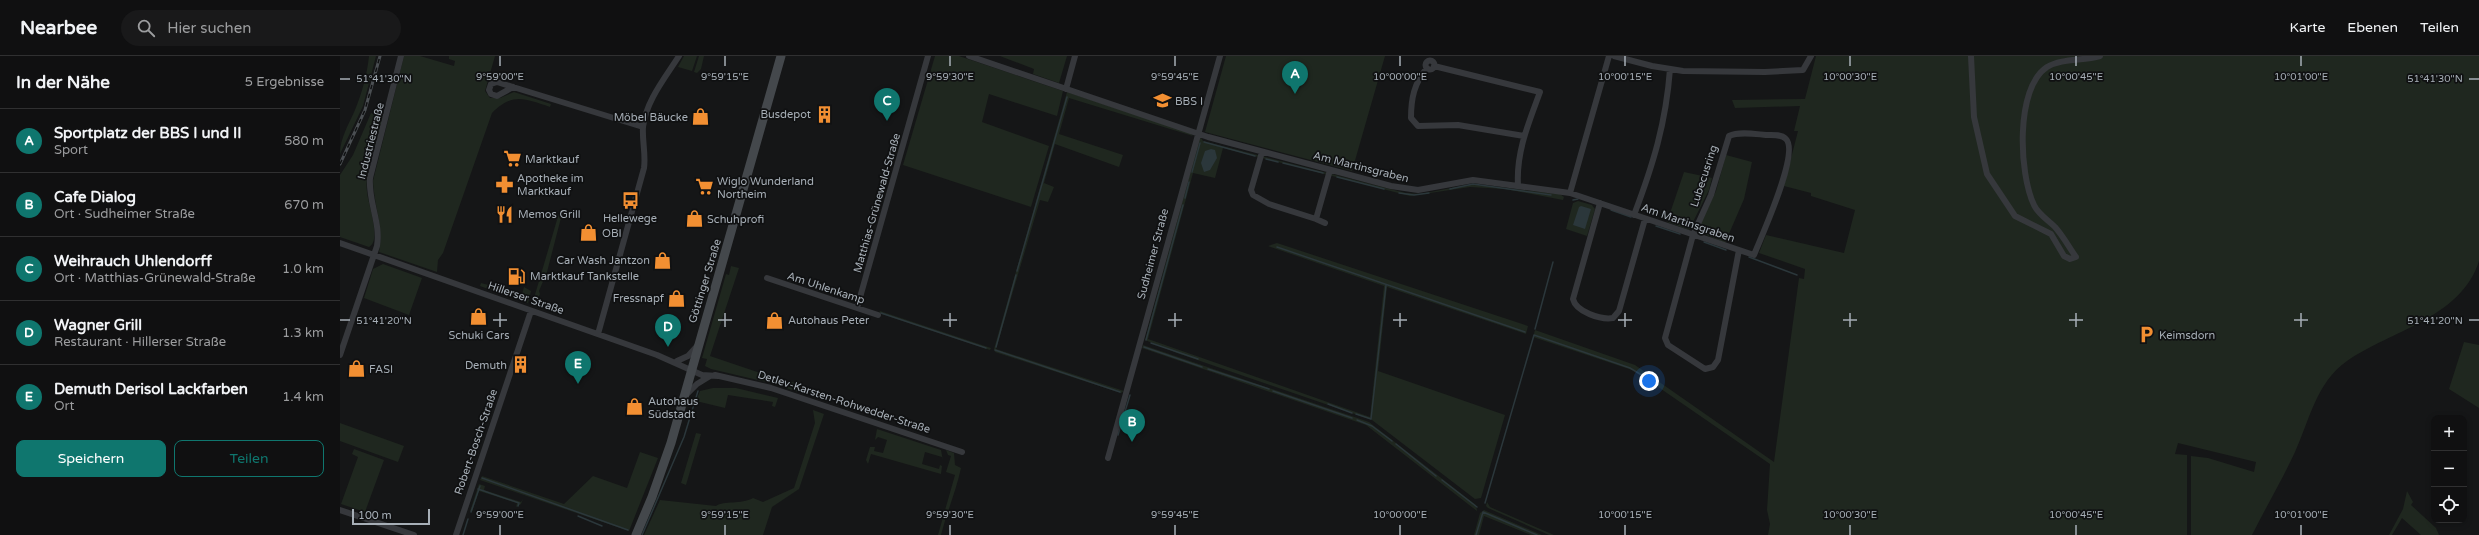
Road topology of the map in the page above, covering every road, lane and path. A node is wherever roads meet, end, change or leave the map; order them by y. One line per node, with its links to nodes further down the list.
1 (401, 56): 34 (street, Industriestraße)
2 (679, 56): 19 (street)
3 (781, 56): 41 (main road, Göttinger Straße)
4 (928, 56): 37 (street, Matthias-Grünewald-Straße)
5 (969, 56): 18 (street, Am Martinsgraben)
6 (1075, 56): 18 (street)
7 (1220, 56): 20 (street, Sudheimer Straße)
8 (1609, 56): 25 (street)
9 (1614, 56): 16 (street)
10 (1811, 56): 16 (street)
11 (1971, 56): 12 (street)
12 (2100, 56)
13 (1431, 58): 14 (street); 15 (street)
14 (1434, 66): 15 (street); 21 (street)
15 (1427, 68): 21 (street)
16 (1670, 69): 27 (street)
17 (513, 86): 19 (street)
18 (1066, 89): 20 (street, Am Martinsgraben)
19 (643, 127): 40 (street)
20 (1198, 132): 22 (street, Am Martinsgraben); 49 (street, Sudheimer Straße)
21 (1524, 136): 24 (street)
22 (1262, 152): 23 (street, Am Martinsgraben); 29 (street)
23 (1330, 170): 24 (street, Am Martinsgraben); 29 (street)
24 (1518, 186): 25 (street, Am Martinsgraben)
25 (1570, 193): 26 (street, Am Martinsgraben)
26 (1600, 203): 27 (street, Am Martinsgraben); 28 (street)
27 (1634, 215): 28 (street, Am Martinsgraben)
28 (1645, 219): 31 (street, Am Martinsgraben)
29 (1316, 220): 30 (street)
30 (1325, 223)
31 (1693, 235): 33 (street, Am Martinsgraben); 33 (street); 35 (street, Lubecusring)
32 (340, 243): 34 (street, Hillerser Straße)
33 (1739, 250): 35 (street, Am Martinsgraben)
34 (374, 254): 38 (street, Hillerser Straße); 42 (street, Industriestraße)
35 (1754, 255)
36 (767, 278): 37 (street, Am Uhlenkamp)
37 (857, 308): 39 (street, Am Uhlenkamp)
38 (531, 311): 40 (street, Hillerser Straße); 52 (street, Robert-Bosch-Straße)
39 (878, 315)
40 (598, 334): 43 (street, Hillerser Straße)
41 (699, 343): 43 (street); 44 (main road, Göttinger Straße)
42 (340, 355)
43 (674, 361): 44 (street, Hillerser Straße)
44 (692, 369): 45 (street, Detlev-Karsten-Rohwedder-Straße); 46 (street, Detlev-Karsten-Rohwedder-Straße); 47 (main road, Göttinger Straße)
45 (710, 376): 46 (street, Detlev-Karsten-Rohwedder-Straße); 47 (street)
46 (718, 376): 48 (street, Detlev-Karsten-Rohwedder-Straße)
47 (684, 396): 53 (main road, Göttinger Straße)
48 (962, 452)
49 (1108, 458)
50 (340, 510): 51 (street)
51 (414, 535)
52 (456, 535)
53 (636, 535)

